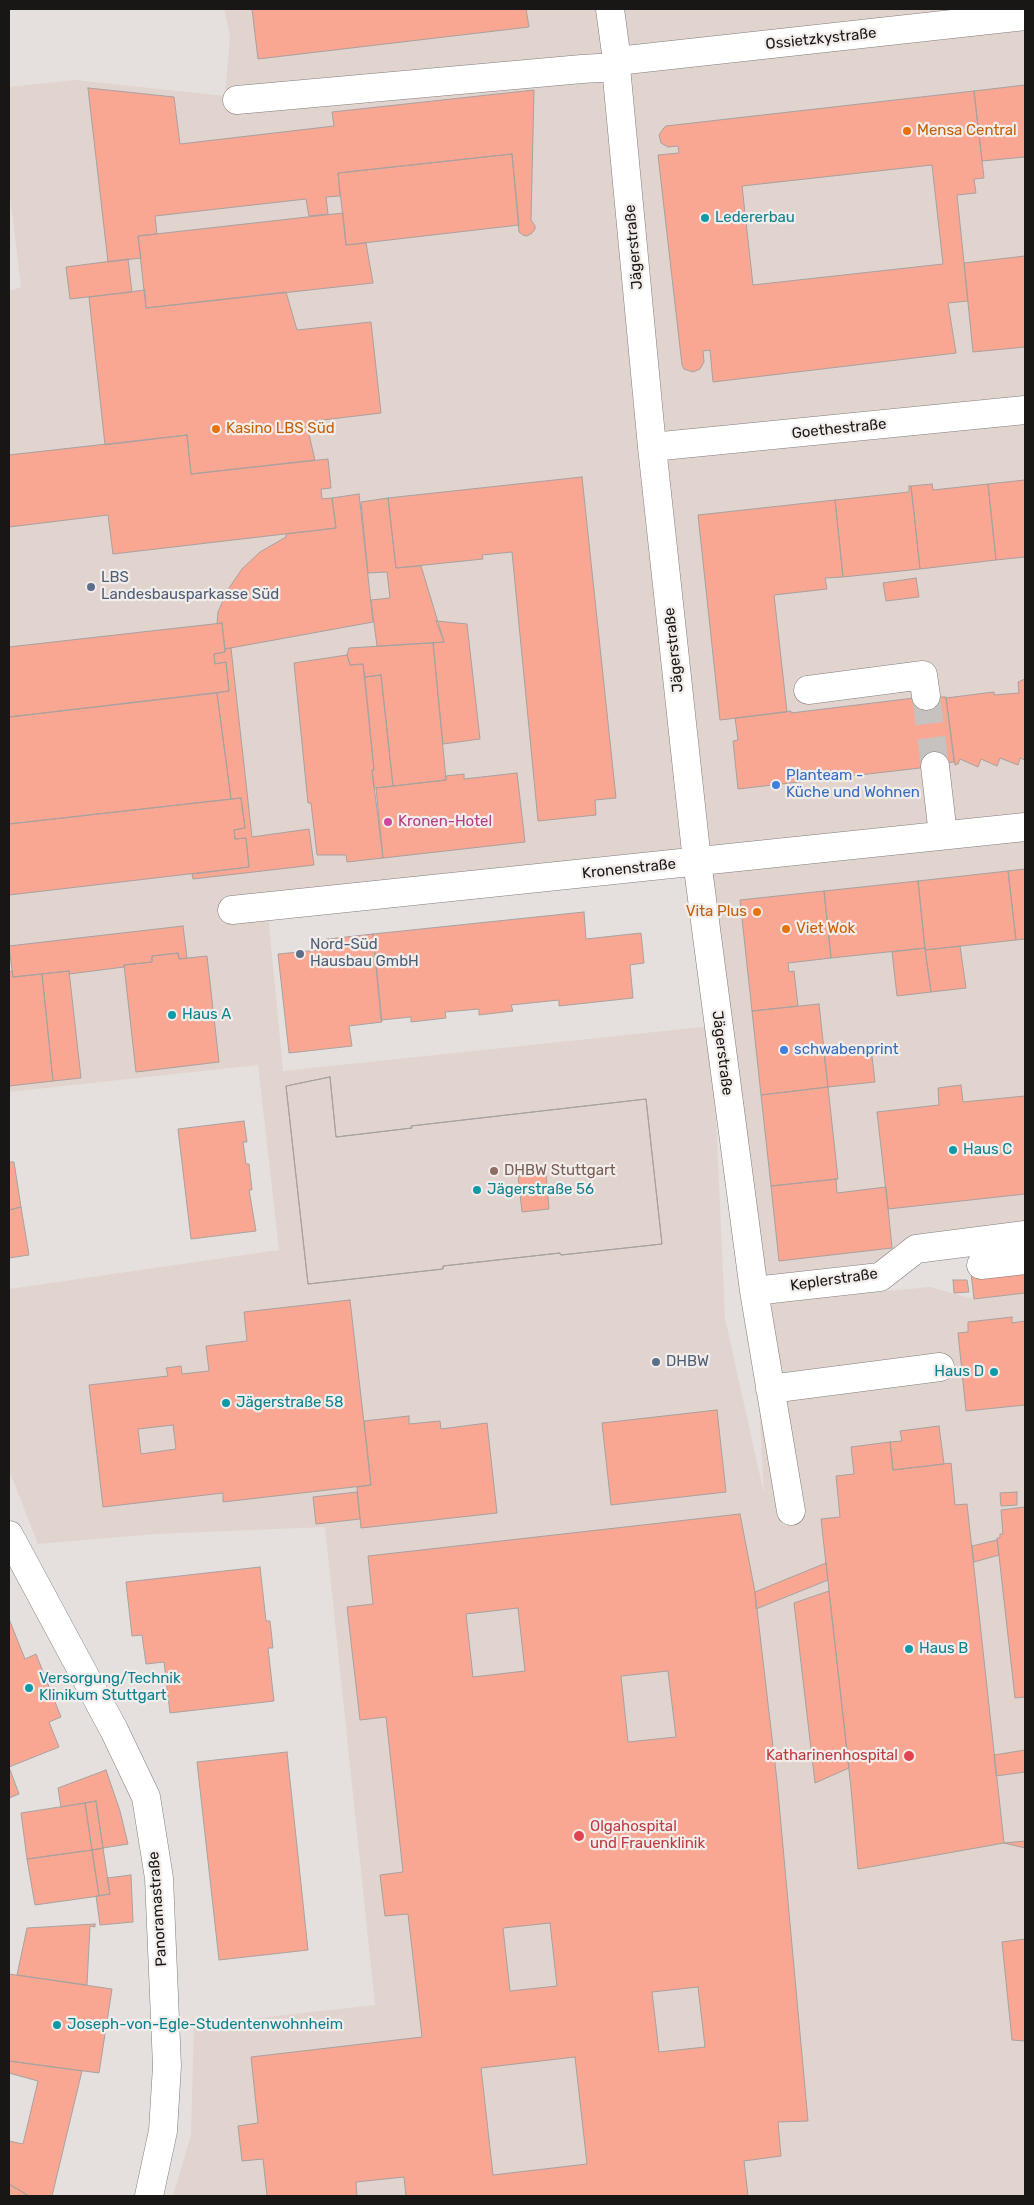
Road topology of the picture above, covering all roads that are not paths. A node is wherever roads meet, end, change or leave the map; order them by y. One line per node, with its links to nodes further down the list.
1 (610, 9): 3 (street, Jägerstraße)
2 (1025, 16): 3 (street, Ossietzkystraße)
3 (617, 64): 4 (street, Ossietzkystraße); 6 (street, Jägerstraße)
4 (237, 100)
5 (1025, 410): 6 (street, Goethestraße)
6 (652, 447): 12 (street, Jägerstraße)
7 (808, 690): 8 (street)
8 (926, 696)
9 (935, 766): 11 (street)
10 (1025, 827): 11 (street, Kronenstraße)
11 (943, 835): 12 (street, Kronenstraße)
12 (697, 861): 13 (street, Kronenstraße); 17 (street, Jägerstraße)
13 (232, 910)
14 (1025, 1235): 17 (street, Keplerstraße)
15 (1025, 1260): 16 (street)
16 (981, 1265)
17 (754, 1291): 19 (street, Jägerstraße)
18 (940, 1368): 19 (street)
19 (770, 1389): 20 (street, Jägerstraße)
20 (791, 1511)
21 (9, 1535): 22 (street, Panoramastraße)
22 (149, 2196)

